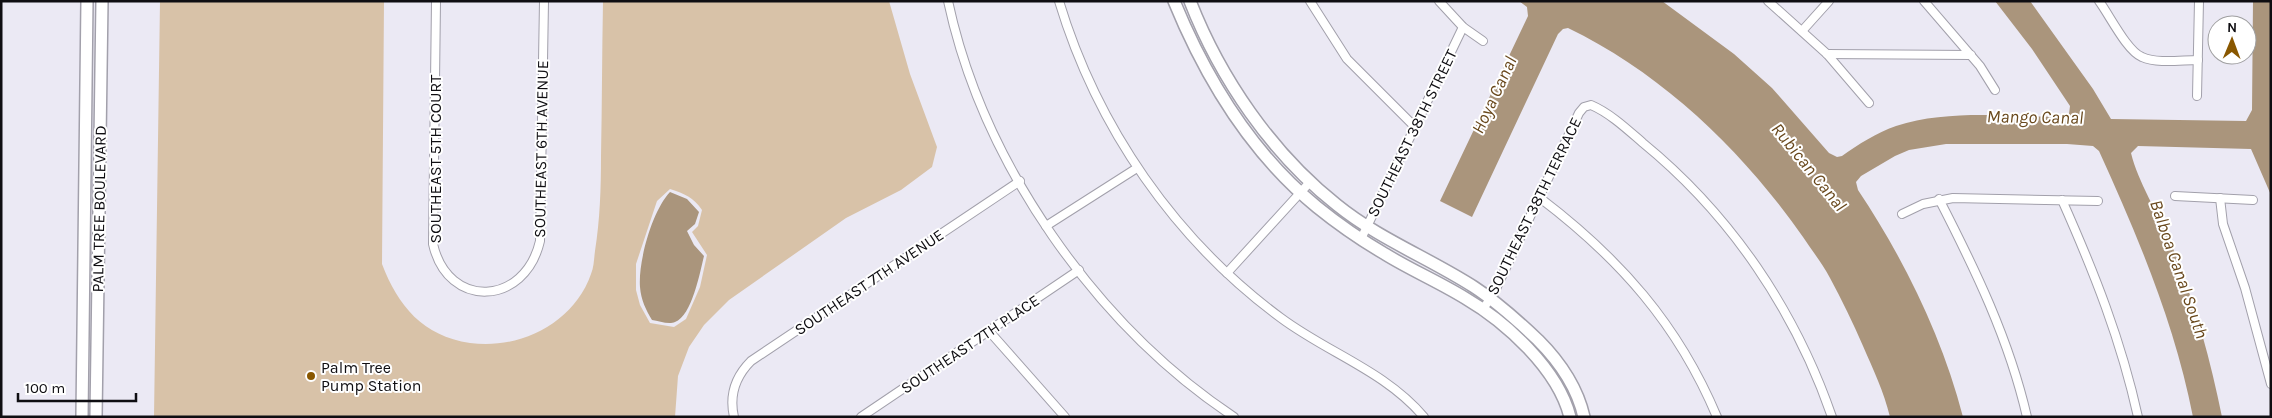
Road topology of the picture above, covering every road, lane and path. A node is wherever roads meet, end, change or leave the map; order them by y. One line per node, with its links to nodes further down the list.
1 (87, 1): 48 (main road, PALM TREE BOULEVARD)
2 (102, 1): 49 (main road, PALM TREE BOULEVARD)
3 (436, 1): 43 (street, SOUTHEAST 5TH COURT)
4 (544, 1): 43 (street, SOUTHEAST 6TH AVENUE)
5 (948, 1): 27 (street)
6 (1059, 1): 26 (street)
7 (1174, 1): 29 (main road)
8 (1190, 1): 28 (main road)
9 (1310, 1): 25 (street)
10 (1439, 1): 16 (street)
11 (1768, 1): 17 (street)
12 (1829, 1): 17 (street)
13 (1924, 1): 20 (street)
14 (2099, 1): 21 (street)
15 (2199, 1): 21 (street)
16 (1463, 27): 18 (street); 25 (street, SOUTHEAST 38TH STREET)
17 (1802, 31): 19 (street)
18 (1483, 41)
19 (1827, 54): 20 (street); 24 (street)
20 (1971, 56): 22 (street)
21 (2198, 60): 23 (street)
22 (1995, 90)
23 (2197, 96)
24 (1869, 103)
25 (1414, 126): 39 (street, SOUTHEAST 38TH STREET)
26 (1137, 168): 38 (street); 42 (street)
27 (1020, 182): 38 (street); 50 (street, SOUTHEAST 7TH AVENUE)
28 (1310, 182): 29 (street); 39 (main road)
29 (1301, 192): 40 (main road); 42 (street)
30 (2175, 196): 32 (street)
31 (1540, 198): 44 (street, SOUTHEAST 38TH TERRACE); 57 (street); 58 (street, SOUTHEAST 38TH TERRACE)
32 (2220, 198): 35 (street); 47 (street)
33 (1939, 200): 34 (street); 37 (street); 59 (street)
34 (2062, 200): 36 (street); 60 (street)
35 (2253, 200)
36 (2098, 201)
37 (1902, 214)
38 (1046, 226): 41 (street)
39 (1367, 227): 40 (street, SOUTHEAST 38TH STREET); 44 (main road)
40 (1361, 239): 45 (main road)
41 (1079, 270): 46 (street, SOUTHEAST 7TH PLACE); 53 (street)
42 (1227, 273): 54 (street)
43 (481, 291)
44 (1490, 298): 45 (street, SOUTHEAST 38TH TERRACE); 56 (main road)
45 (1483, 310): 55 (main road)
46 (989, 331): 51 (street, SOUTHEAST 7TH PLACE); 52 (street)
47 (2271, 384)
48 (82, 417)
49 (96, 417)
50 (734, 417)
51 (861, 417)
52 (1065, 417)
53 (1234, 417)
54 (1424, 417)
55 (1570, 417)
56 (1584, 417)
57 (1717, 417)
58 (1832, 417)
59 (2027, 417)
60 (2138, 417)

